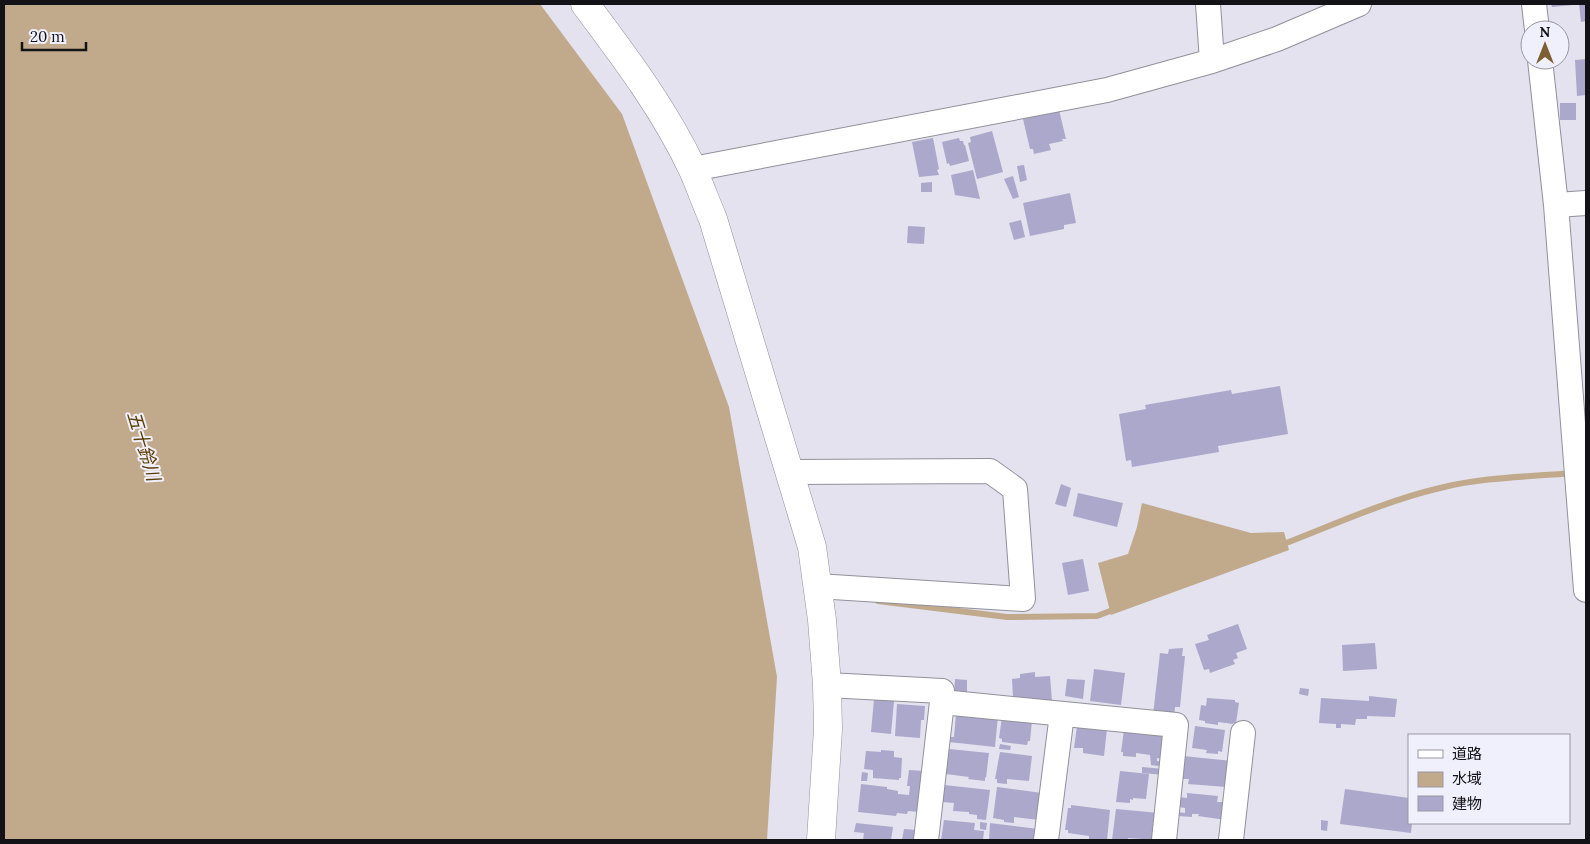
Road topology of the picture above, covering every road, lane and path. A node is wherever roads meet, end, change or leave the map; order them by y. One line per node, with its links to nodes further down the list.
1 (585, 4): 8 (street)
2 (1208, 4): 6 (street)
3 (1360, 4): 6 (street)
4 (1534, 4): 5 (street)
5 (1536, 20)
6 (1212, 61): 8 (street)
7 (1541, 70): 10 (street)
8 (693, 169): 11 (street)
9 (1586, 203): 10 (street)
10 (1556, 205): 13 (street)
11 (789, 472): 12 (street); 12 (street)
12 (817, 586): 14 (street)
13 (1586, 590)
14 (827, 685): 15 (street); 18 (street)
15 (942, 702): 16 (street); 19 (street)
16 (1062, 714): 20 (street); 21 (street)
17 (1243, 734): 22 (street)
18 (822, 840)
19 (926, 840)
20 (1046, 840)
21 (1164, 840)
22 (1231, 840)

